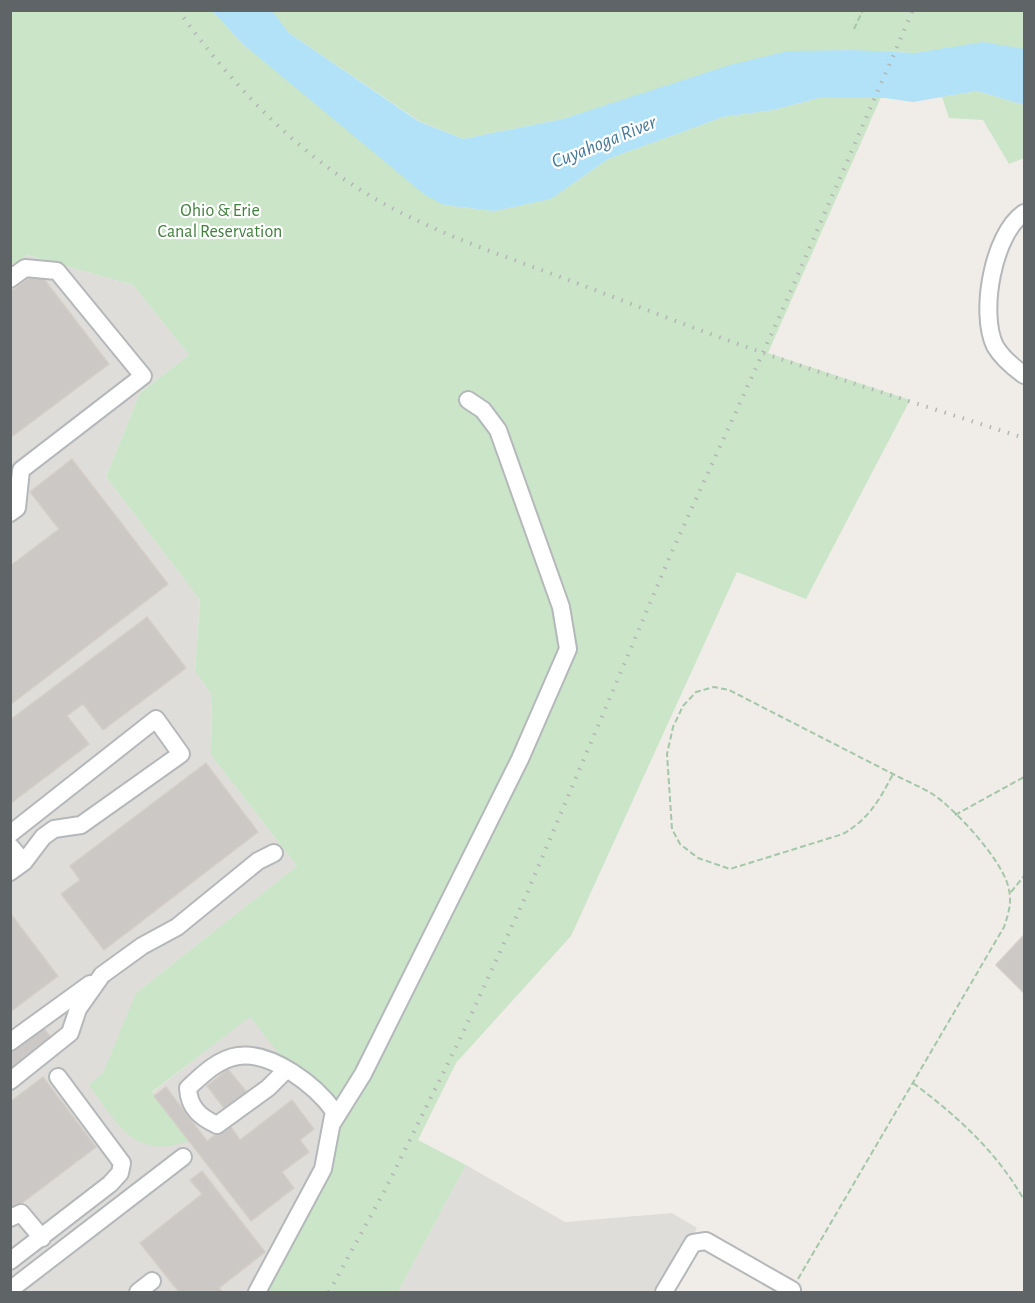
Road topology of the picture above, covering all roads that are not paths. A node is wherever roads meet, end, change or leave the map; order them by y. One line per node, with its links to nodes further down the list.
1 (1024, 213): 3 (lane)
2 (10, 279): 5 (lane)
3 (1024, 375)
4 (468, 400): 15 (lane)
5 (10, 513)
6 (10, 834): 9 (lane)
7 (10, 846): 9 (lane)
8 (274, 853): 10 (lane)
9 (17, 867)
10 (102, 975): 11 (lane); 14 (lane)
11 (10, 1042)
12 (286, 1070): 12 (lane); 15 (lane)
13 (58, 1077): 18 (lane)
14 (10, 1080)
15 (333, 1122): 24 (lane)
16 (183, 1157): 21 (lane)
17 (10, 1218): 18 (lane)
18 (42, 1238): 19 (lane)
19 (10, 1261)
20 (153, 1281): 23 (lane)
21 (10, 1290)
22 (792, 1290): 25 (lane)
23 (138, 1293)
24 (257, 1293)
25 (664, 1293)

